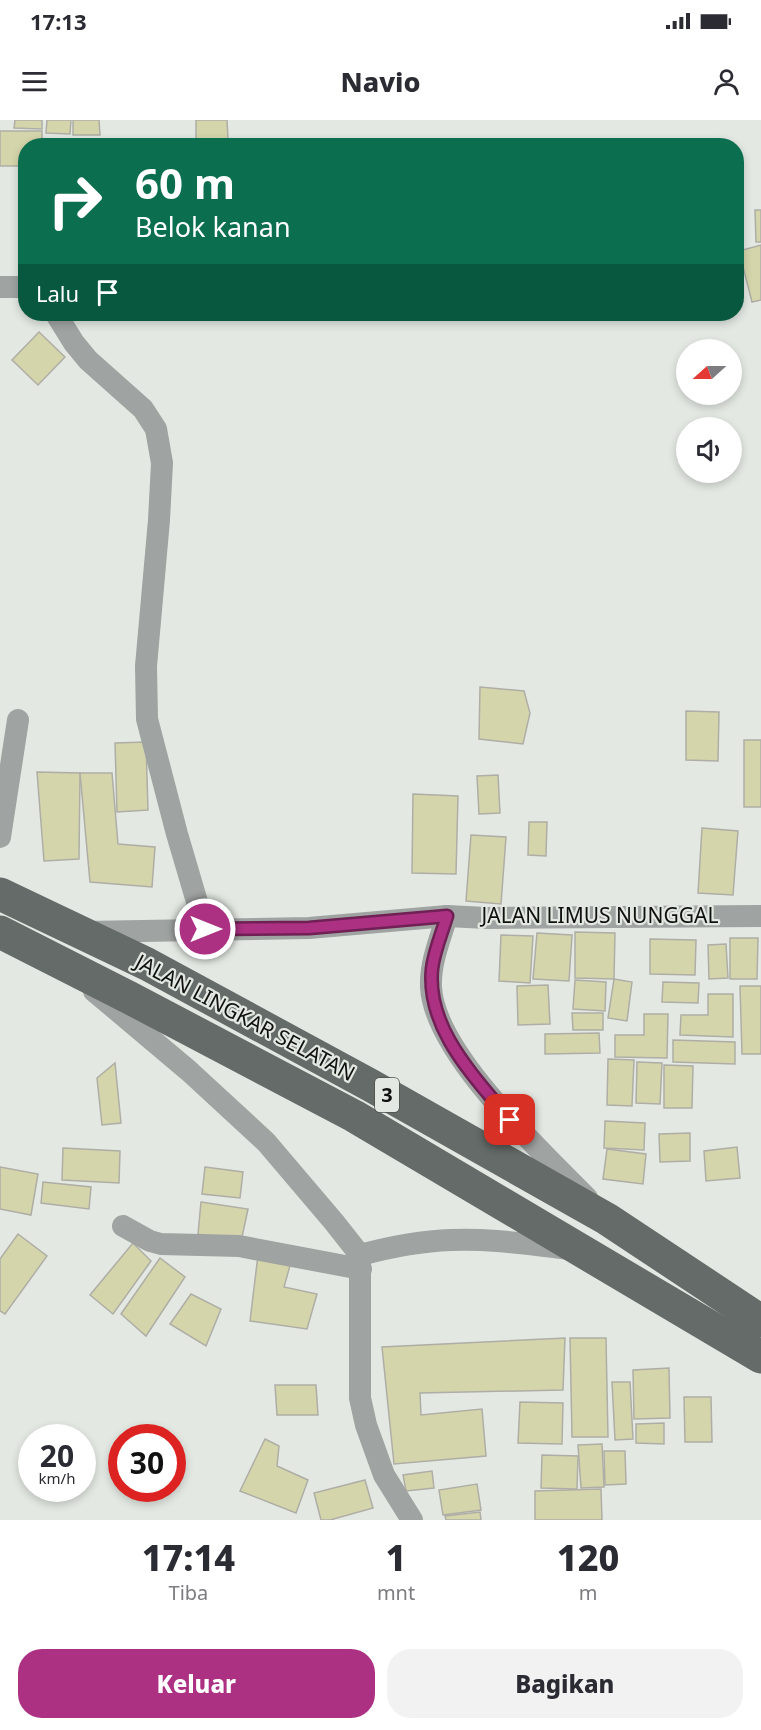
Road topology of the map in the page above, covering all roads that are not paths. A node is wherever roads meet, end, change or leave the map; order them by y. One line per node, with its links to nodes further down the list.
1 (0, 287): 2 (street)
2 (18, 287)
3 (60, 321): 9 (street)
4 (18, 720): 5 (street)
5 (0, 837)
6 (0, 894): 11 (main road, JALAN LINGKAR SELATAN / 3)
7 (447, 916): 8 (street, JALAN LIMUS NUNGGAL); 9 (street, JALAN LIMUS NUNGGAL); 13 (street)
8 (761, 916)
9 (205, 929): 11 (street, JALAN LIMUS NUNGGAL)
10 (0, 932): 12 (main road, JALAN LINGKAR SELATAN / 3)
11 (79, 932): 13 (main road, JALAN LINGKAR SELATAN / 3)
12 (59, 961): 15 (main road, JALAN LINGKAR SELATAN / 3); 16 (street)
13 (607, 1219): 17 (main road, JALAN LINGKAR SELATAN / 3)
14 (123, 1226): 16 (street)
15 (582, 1251): 16 (street); 18 (main road, JALAN LINGKAR SELATAN / 3)
16 (361, 1262): 19 (street)
17 (761, 1321)
18 (761, 1357)
19 (411, 1520)

